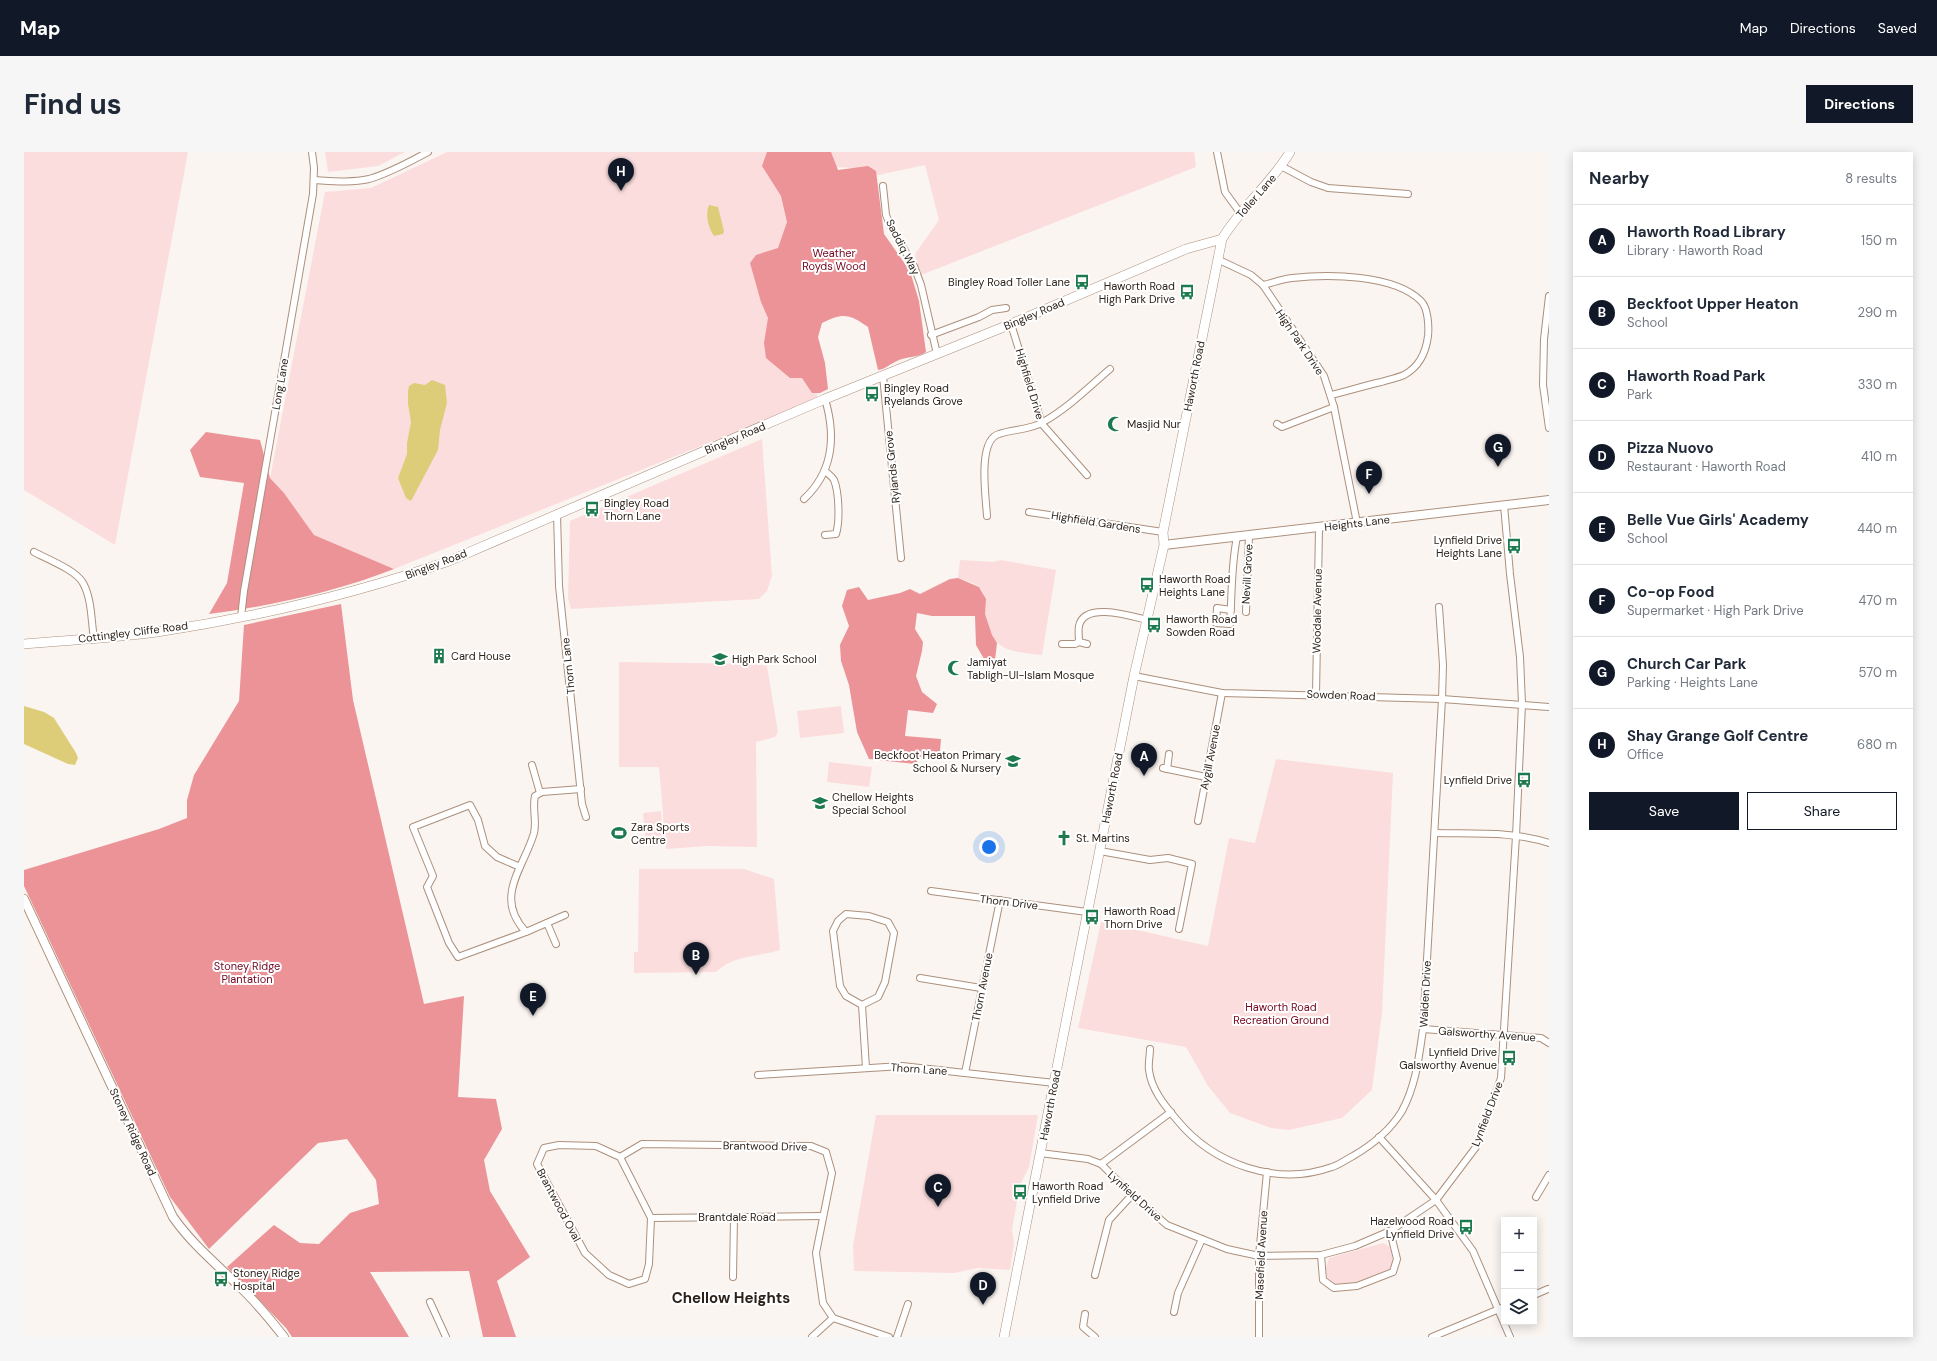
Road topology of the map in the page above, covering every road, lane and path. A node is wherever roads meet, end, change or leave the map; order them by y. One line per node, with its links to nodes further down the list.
1 (312, 152): 6 (street, Long Lane)
2 (428, 152): 6 (street)
3 (1216, 152): 9 (street)
4 (1290, 152): 5 (main road, Toller Lane)
5 (1281, 166): 8 (street); 9 (main road, Toller Lane)
6 (314, 180): 47 (street, Long Lane)
7 (883, 186): 16 (street, Saddiq Way)
8 (1408, 194)
9 (1241, 214): 10 (main road, Toller Lane)
10 (1222, 239): 11 (main road, Haworth Road); 15 (main road, Bingley Road)
11 (1217, 259): 12 (street, High Park Drive); 37 (main road, Haworth Road)
12 (1263, 285): 21 (street, High Park Drive); 21 (street)
13 (1549, 296): 17 (street)
14 (1006, 308): 16 (street)
15 (1011, 324): 18 (main road, Bingley Road); 24 (street, Highfield Drive)
16 (932, 335): 18 (street, Saddiq Way)
17 (1546, 340): 26 (street)
18 (937, 354): 20 (main road, Bingley Road)
19 (1110, 369): 24 (street)
20 (883, 376): 22 (main road, Bingley Road); 43 (street, Rylands Grove)
21 (1331, 395): 23 (street, High Park Drive)
22 (825, 399): 27 (street); 33 (main road, Bingley Road)
23 (1334, 407): 25 (street); 35 (street, High Park Drive)
24 (1042, 424): 28 (street, Highfield Drive); 34 (street)
25 (1277, 424)
26 (1549, 428)
27 (825, 471): 29 (street); 38 (street)
28 (1087, 476)
29 (804, 499)
30 (1549, 500): 31 (street, Heights Lane)
31 (1504, 505): 35 (street, Heights Lane); 58 (street, Lynfield Drive)
32 (1029, 512): 37 (street, Highfield Gardens)
33 (558, 514): 47 (main road, Bingley Road); 63 (street, Thorn Lane)
34 (987, 516)
35 (1357, 523): 36 (street, Heights Lane)
36 (1319, 528): 39 (street, Heights Lane); 56 (street, Woodale Avenue)
37 (1163, 532): 41 (main road, Haworth Road)
38 (825, 535)
39 (1249, 536): 40 (street, Heights Lane); 46 (street, Nevill Grove)
40 (1238, 537): 41 (street, Heights Lane); 45 (street)
41 (1164, 545): 48 (main road, Haworth Road)
42 (34, 552): 49 (street)
43 (901, 558)
44 (1439, 607): 57 (street, Walden Drive)
45 (1231, 610)
46 (1246, 612)
47 (241, 617): 49 (main road, Cottingley Cliffe Road)
48 (1147, 620): 50 (street); 54 (main road, Haworth Road)
49 (94, 638): 51 (main road, Cottingley Cliffe Road)
50 (1079, 642): 52 (street); 53 (street)
51 (24, 644)
52 (1062, 644)
53 (1088, 644)
54 (1134, 676): 55 (street, Sowden Road); 70 (main road, Haworth Road)
55 (1222, 693): 56 (street, Sowden Road); 62 (street, Aygill Avenue)
56 (1316, 694): 57 (street, Sowden Road)
57 (1442, 699): 58 (street, Sowden Road); 67 (street, Walden Drive)
58 (1522, 704): 59 (street, Sowden Road); 68 (street, Lynfield Drive)
59 (1549, 707)
60 (1169, 754): 62 (street)
61 (532, 766): 64 (street)
62 (1206, 777): 66 (street, Aygill Avenue)
63 (581, 789): 64 (street); 65 (street, Thorn Lane)
64 (540, 793): 71 (street)
65 (586, 818)
66 (1198, 821)
67 (1434, 833): 68 (street); 84 (street, Walden Drive)
68 (1516, 836): 69 (street); 85 (street, Lynfield Drive)
69 (1549, 842)
70 (1100, 851): 75 (main road, Haworth Road); 78 (street)
71 (520, 867): 79 (street); 79 (street)
72 (931, 891): 74 (street, Thorn Drive)
73 (24, 899): 120 (street, Stoney Ridge Road)
74 (1000, 900): 75 (street, Thorn Drive); 82 (street, Thorn Avenue)
75 (1088, 912): 91 (main road, Haworth Road)
76 (565, 915): 77 (street)
77 (547, 923): 79 (street); 80 (street)
78 (1179, 929)
79 (526, 932)
80 (556, 944)
81 (920, 978): 82 (street)
82 (981, 988): 89 (street, Thorn Avenue)
83 (862, 1005): 83 (street); 88 (street)
84 (1423, 1029): 85 (street, Galsworthy Avenue); 93 (street, Walden Drive)
85 (1504, 1034): 86 (street, Galsworthy Avenue); 101 (street, Lynfield Drive)
86 (1549, 1043)
87 (1150, 1049): 92 (street, Walden Drive)
88 (866, 1068): 89 (street, Thorn Lane); 90 (street, Thorn Lane)
89 (966, 1073): 91 (street, Thorn Lane)
90 (758, 1075)
91 (1055, 1083): 94 (main road, Haworth Road)
92 (1171, 1112): 96 (street); 97 (street, Walden Drive)
93 (1379, 1137): 97 (street, Walden Drive); 101 (street)
94 (1040, 1153): 96 (street, Lynfield Drive); 125 (main road, Haworth Road)
95 (620, 1157): 103 (street, Brantwood Drive); 104 (street); 104 (street, Brantwood Oval)
96 (1101, 1164): 99 (street, Lynfield Drive)
97 (1267, 1172): 108 (street, Masefield Avenue)
98 (1549, 1175): 100 (street)
99 (1132, 1195): 106 (street, Lynfield Drive); 109 (street)
100 (1536, 1197)
101 (1436, 1200): 105 (street, Lynfield Drive); 115 (street)
102 (734, 1216): 103 (street, Brantdale Road); 104 (street, Brantdale Road); 110 (street)
103 (823, 1216): 118 (street, Brantwood Drive)
104 (652, 1218)
105 (1390, 1231): 107 (street, Lynfield Drive); 107 (street)
106 (1202, 1239): 108 (street, Lynfield Drive); 116 (street)
107 (1320, 1255): 108 (street, Lynfield Drive)
108 (1259, 1256): 127 (street, Masefield Avenue)
109 (1095, 1275)
110 (733, 1276)
111 (1548, 1289): 112 (street)
112 (1537, 1294)
113 (430, 1302): 121 (street)
114 (908, 1304): 124 (street)
115 (1501, 1309): 128 (street)
116 (1174, 1312)
117 (1086, 1314): 126 (street)
118 (833, 1318): 122 (street); 123 (street)
119 (1506, 1325): 129 (street)
120 (284, 1337)
121 (446, 1337)
122 (812, 1337)
123 (889, 1337)
124 (897, 1337)
125 (1004, 1337)
126 (1095, 1337)
127 (1259, 1337)
128 (1432, 1337)
129 (1510, 1337)

